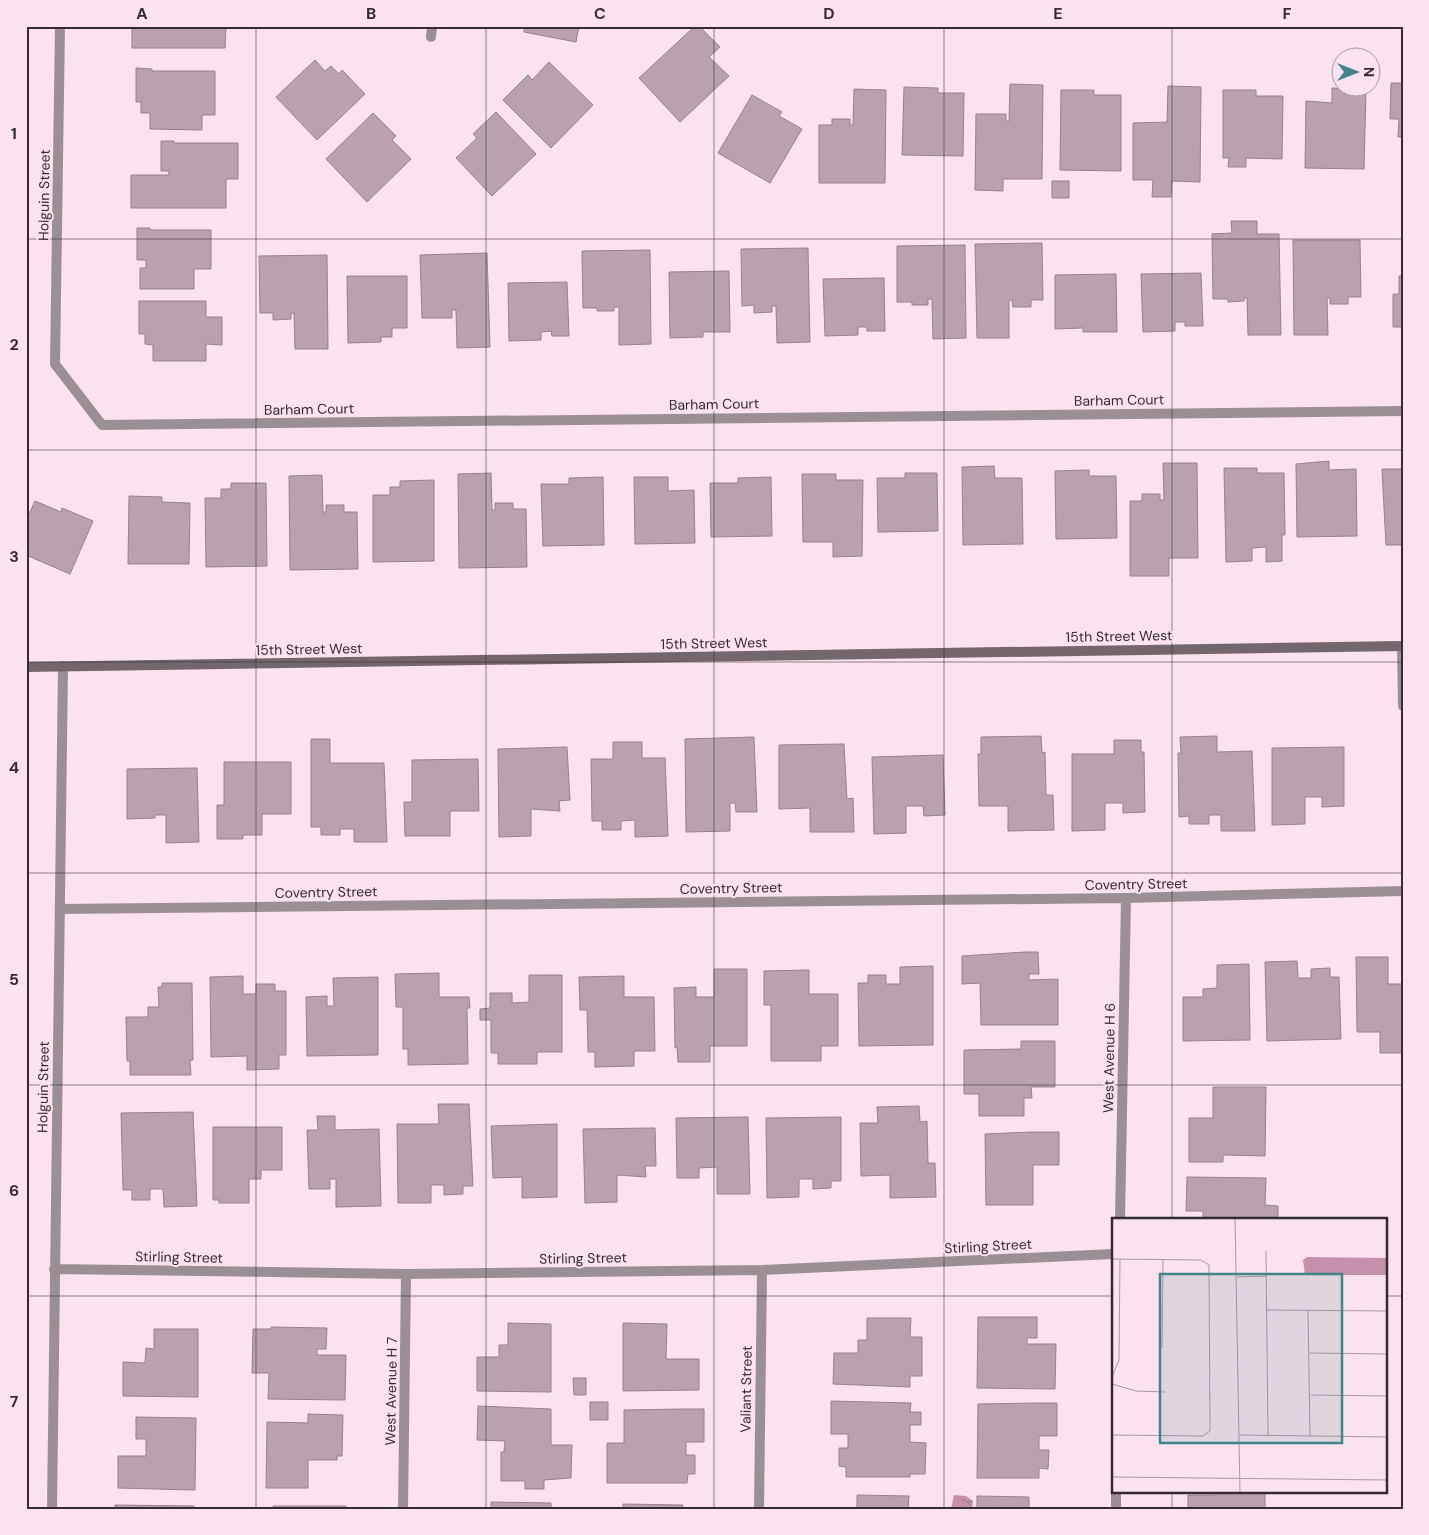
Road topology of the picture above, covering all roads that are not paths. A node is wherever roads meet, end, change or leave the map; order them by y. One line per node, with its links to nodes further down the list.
1 (60, 26): 4 (street, Holguin Street)
2 (432, 26): 3 (street)
3 (431, 37)
4 (55, 364): 5 (street, Barham Court)
5 (1403, 411)
6 (1402, 646): 7 (street, 15th Street West); 9 (street)
7 (63, 666): 8 (street, 15th Street West); 12 (street, Holguin Street)
8 (26, 667)
9 (1403, 706)
10 (1403, 891): 11 (street, Coventry Street)
11 (1126, 898): 12 (street, Coventry Street); 13 (street, West Avenue H 6)
12 (60, 909): 15 (street, Holguin Street)
13 (1120, 1218)
14 (1112, 1254): 16 (street, Stirling Street)
15 (54, 1268): 17 (street, Stirling Street); 19 (street, Holguin Street)
16 (762, 1270): 17 (street, Stirling Street); 21 (street, Valiant Street)
17 (406, 1274): 20 (street, West Avenue H 7)
18 (1116, 1492): 22 (street)
19 (52, 1509)
20 (403, 1509)
21 (759, 1509)
22 (1116, 1509)

